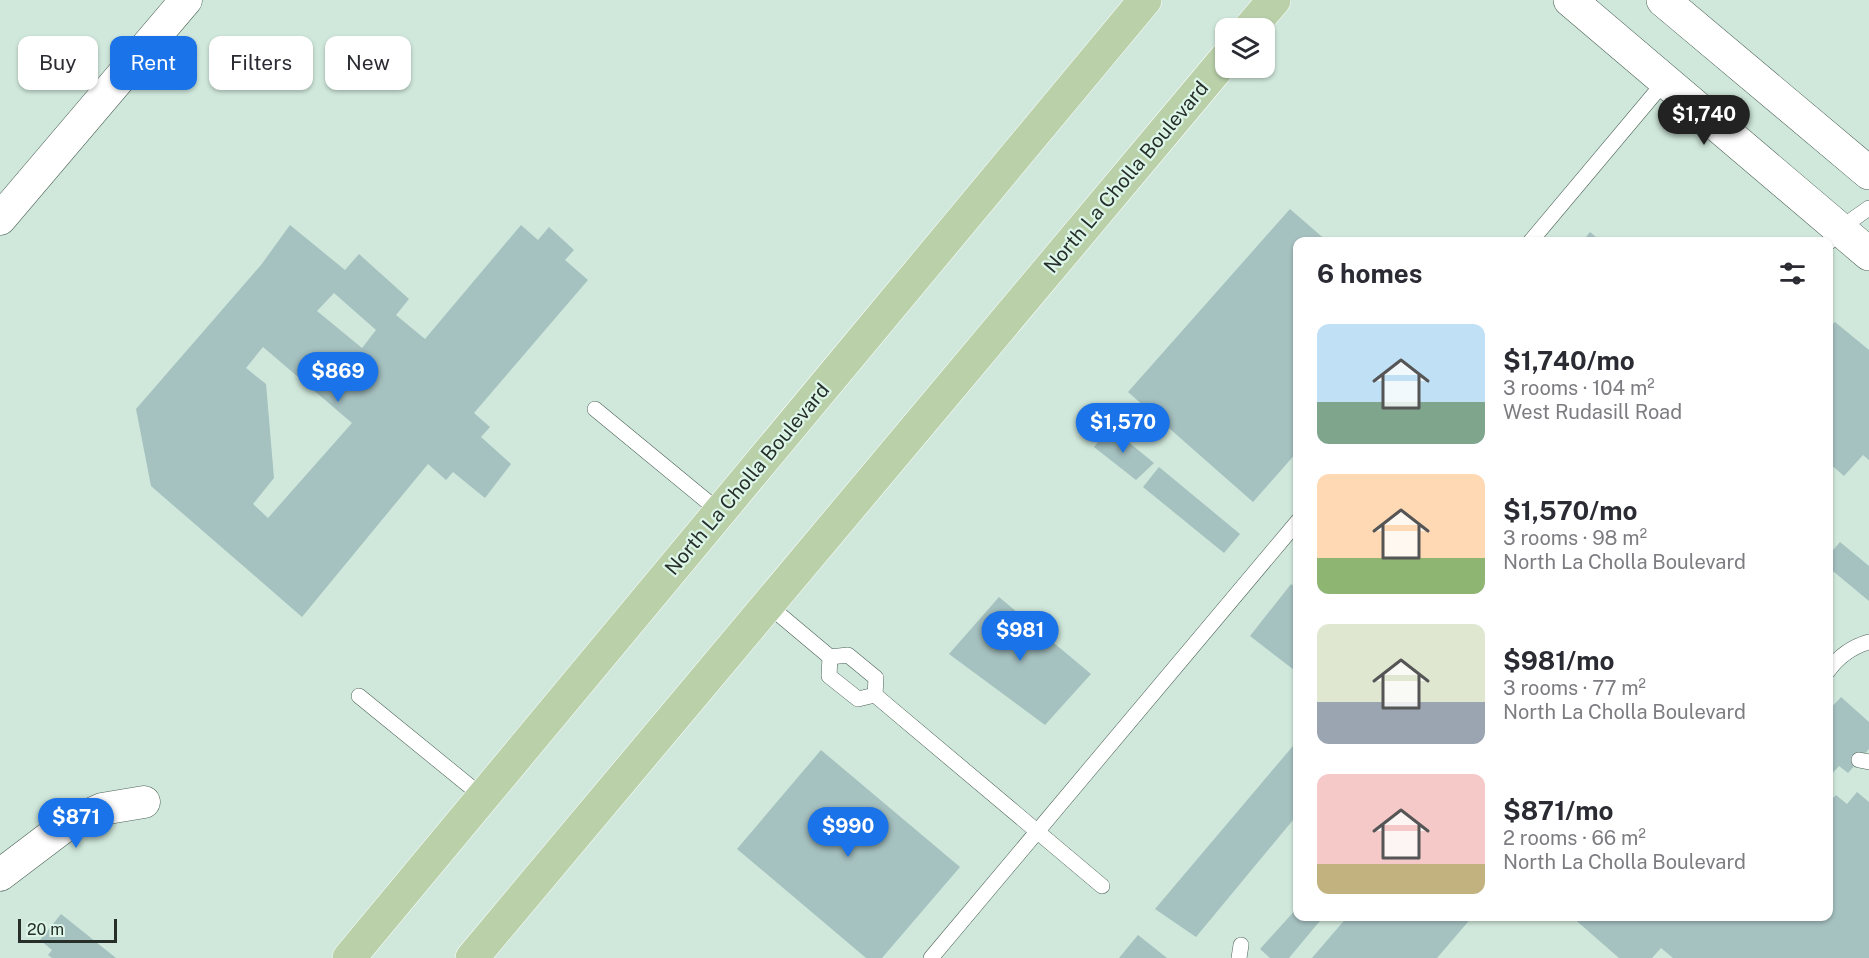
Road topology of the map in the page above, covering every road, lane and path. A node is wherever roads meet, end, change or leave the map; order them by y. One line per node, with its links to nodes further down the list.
1 (186, 0): 11 (street)
2 (1145, 0): 16 (main road, North La Cholla Boulevard)
3 (1274, 0): 6 (main road)
4 (1570, 0): 8 (street)
5 (1663, 0): 9 (street)
6 (1259, 18)
7 (1215, 71): 18 (main road, North La Cholla Boulevard)
8 (1666, 80): 12 (street); 13 (lane)
9 (1869, 173)
10 (1869, 208): 12 (lane)
11 (0, 219)
12 (1834, 236): 14 (street)
13 (1534, 237)
14 (1869, 254)
15 (595, 409): 16 (lane)
16 (720, 512): 24 (main road, North La Cholla Boulevard)
17 (1293, 527): 26 (lane)
18 (768, 605): 20 (lane); 30 (main road, North La Cholla Boulevard)
19 (1869, 642): 21 (lane)
20 (830, 657): 22 (lane); 22 (lane)
21 (1833, 664)
22 (875, 695): 26 (lane)
23 (359, 696): 24 (lane)
24 (483, 797): 29 (main road, North La Cholla Boulevard)
25 (144, 802): 27 (street)
26 (1037, 832): 28 (lane); 31 (lane)
27 (0, 875)
28 (1102, 886)
29 (349, 958)
30 (472, 958)
31 (931, 958)

